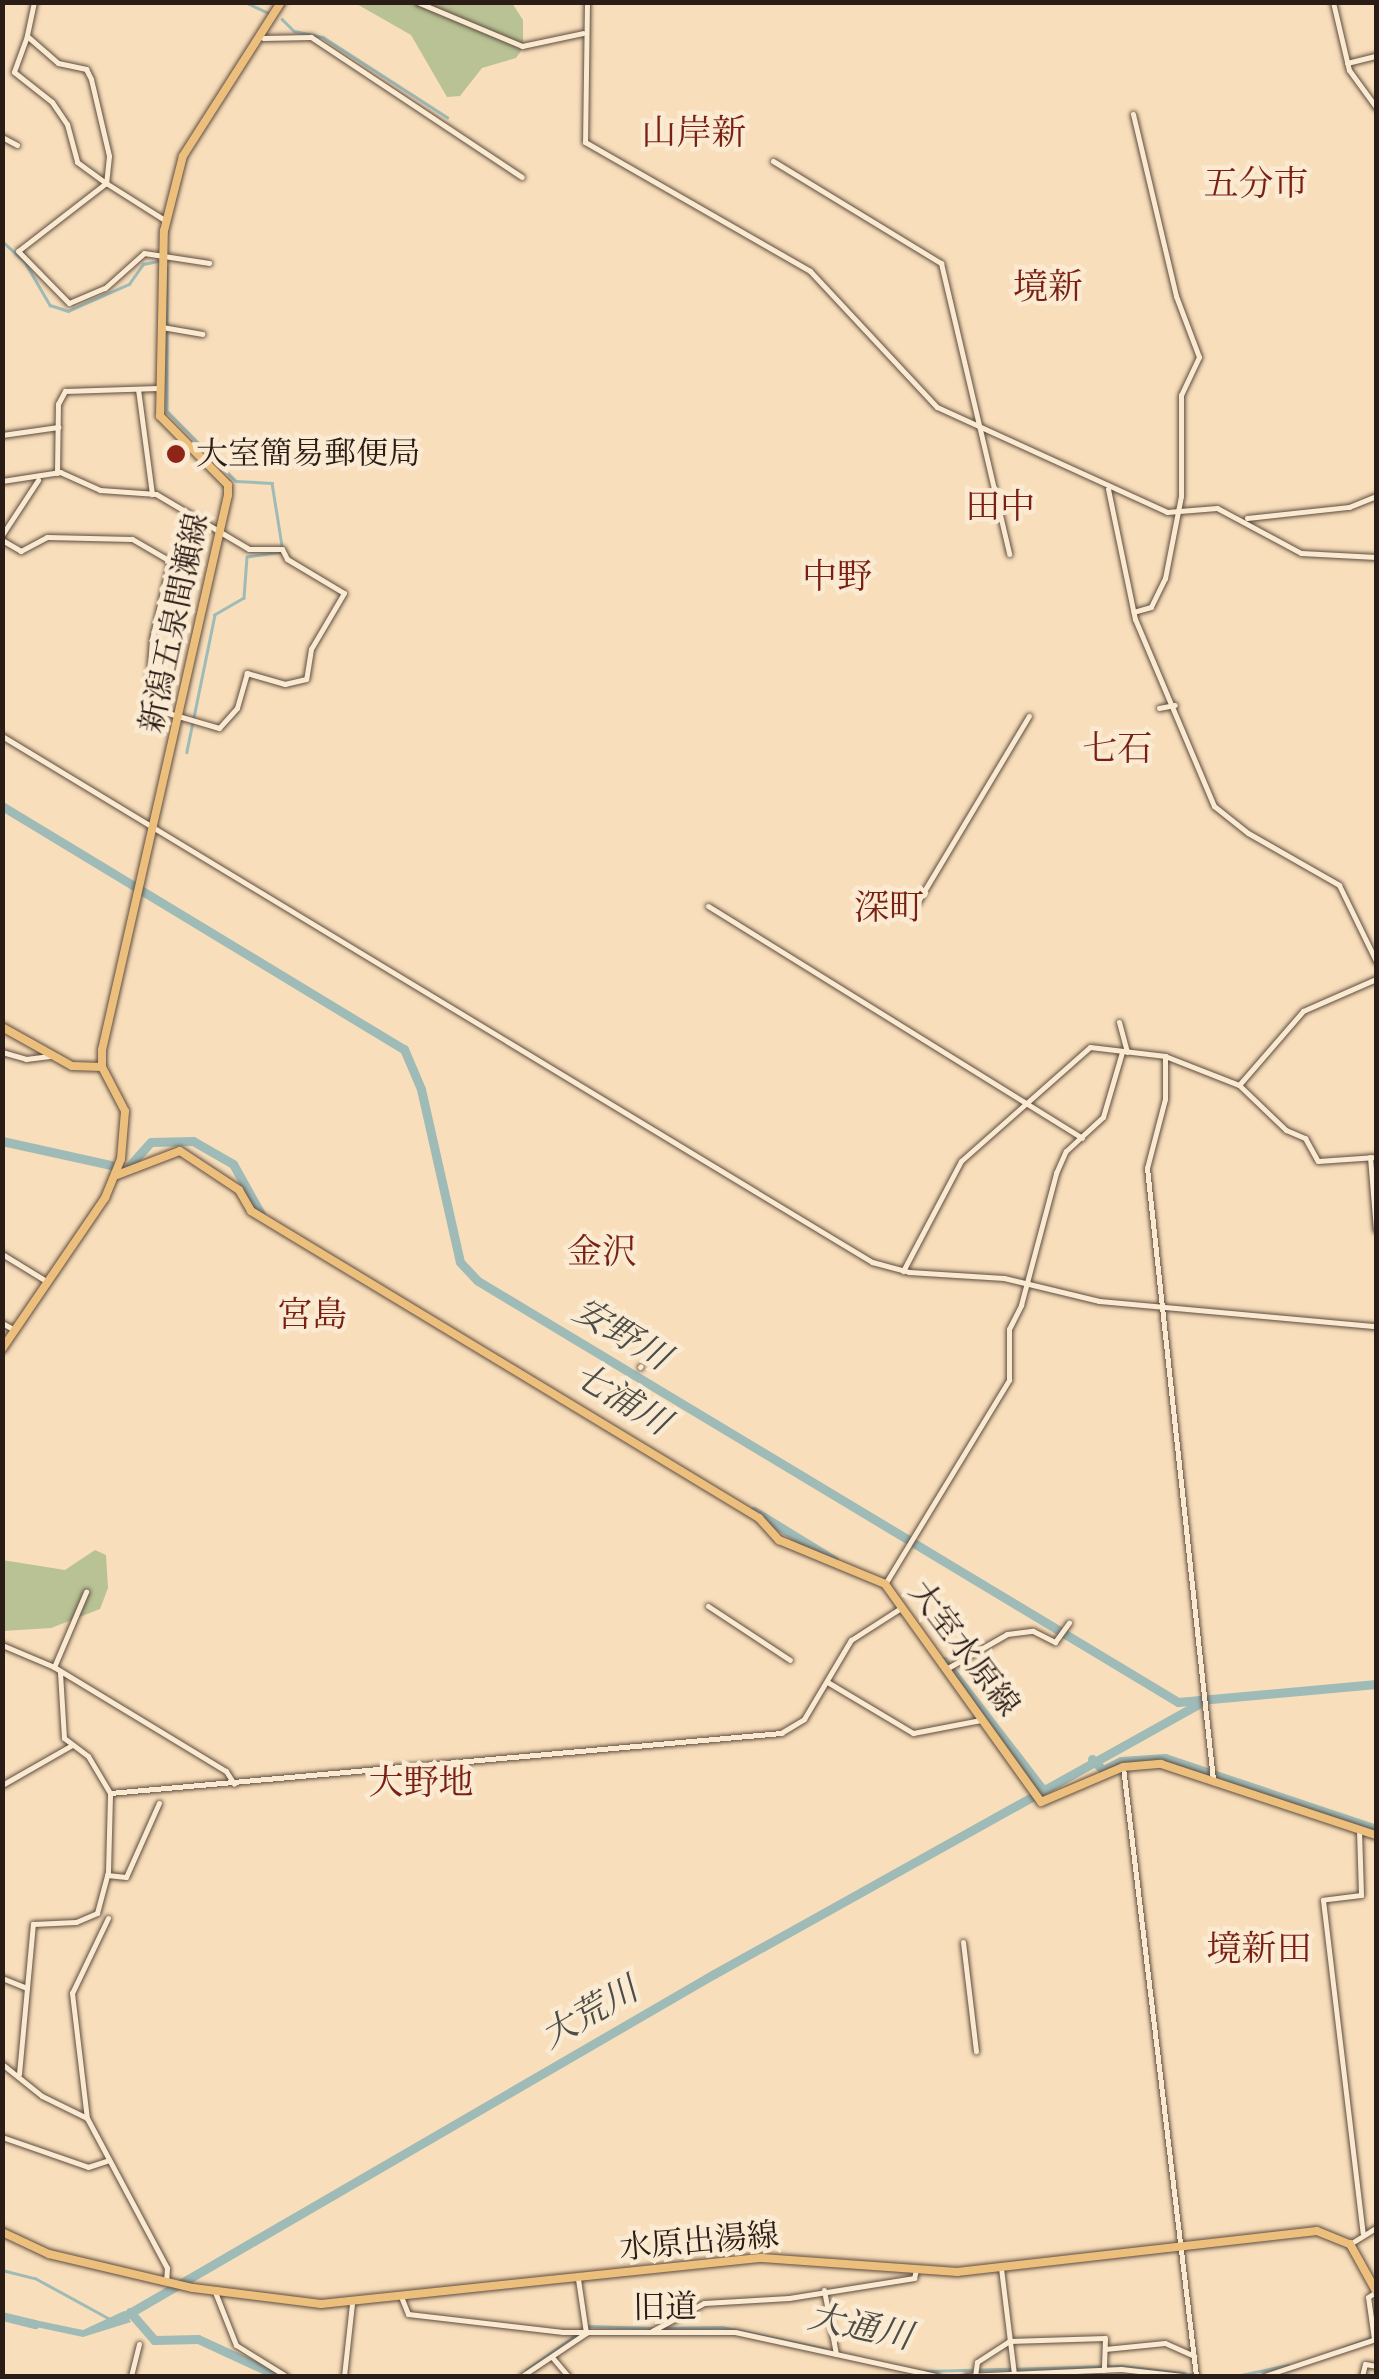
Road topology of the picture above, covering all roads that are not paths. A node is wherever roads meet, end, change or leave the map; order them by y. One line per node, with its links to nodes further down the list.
1 (34, 2): 7 (street)
2 (280, 2): 8 (main road, 新潟五泉間瀬線)
3 (417, 2): 6 (street)
4 (587, 2): 6 (street)
5 (1333, 2): 10 (street)
6 (583, 33): 26 (street)
7 (27, 36): 17 (street); 17 (street)
8 (263, 38): 16 (street); 18 (main road, 新潟五泉間瀬線)
9 (1376, 56): 10 (street)
10 (1347, 63): 11 (street)
11 (1376, 107)
12 (1133, 114): 34 (street)
13 (2, 136): 14 (street)
14 (17, 145)
15 (773, 161): 26 (street)
16 (522, 178)
17 (106, 183): 18 (street); 19 (street)
18 (166, 221): 19 (main road, 新潟五泉間瀬線)
19 (162, 253): 20 (street); 21 (main road, 新潟五泉間瀬線)
20 (209, 263)
21 (160, 327): 22 (street); 24 (main road, 新潟五泉間瀬線)
22 (202, 334)
23 (138, 388): 24 (street); 25 (street); 32 (street)
24 (158, 388): 36 (main road, 新潟五泉間瀬線)
25 (58, 427): 27 (street); 28 (street)
26 (980, 429): 31 (street); 38 (street)
27 (2, 436)
28 (57, 472): 29 (street); 32 (street)
29 (38, 480): 30 (street); 37 (street)
30 (2, 481)
31 (1108, 488): 34 (street); 40 (street)
32 (152, 494): 36 (street)
33 (1376, 496): 35 (street)
34 (1180, 512): 35 (street); 40 (street)
35 (1244, 518): 39 (street)
36 (220, 532): 44 (main road, 新潟五泉間瀬線); 44 (street)
37 (2, 538): 44 (street)
38 (1009, 554)
39 (1376, 557)
40 (1134, 612): 41 (street)
41 (1175, 704): 42 (street); 49 (street)
42 (1159, 708)
43 (1029, 716): 47 (street)
44 (181, 720): 46 (main road, 新潟五泉間瀬線)
45 (2, 736): 46 (street)
46 (155, 829): 57 (main road, 新潟五泉間瀬線); 65 (street)
47 (918, 904)
48 (708, 906): 59 (street)
49 (1376, 961)
50 (1376, 979): 58 (street)
51 (1119, 1022): 54 (street)
52 (2, 1027): 55 (main road)
53 (2, 1052): 55 (street)
54 (1125, 1053): 56 (street); 59 (street); 60 (street)
55 (50, 1056): 57 (main road)
56 (1165, 1056): 58 (street); 68 (street)
57 (102, 1066): 62 (main road)
58 (1239, 1085): 61 (street)
59 (1027, 1100): 60 (street); 65 (street)
60 (1082, 1138): 67 (street)
61 (1373, 1157): 63 (street)
62 (116, 1175): 66 (main road); 73 (main road, 大室水原線)
63 (1376, 1230)
64 (2, 1254): 66 (street)
65 (903, 1271): 67 (street)
66 (46, 1280): 71 (main road)
67 (1027, 1284): 68 (street); 73 (street)
68 (1165, 1309): 70 (street); 86 (street)
69 (2, 1323): 71 (street)
70 (1376, 1326)
71 (13, 1330): 72 (main road)
72 (2, 1349)
73 (885, 1584): 76 (main road, 大室水原線)
74 (86, 1592): 80 (street)
75 (708, 1606): 79 (street)
76 (901, 1608): 81 (main road, 大室水原線); 82 (street)
77 (1068, 1624): 81 (street)
78 (2, 1645): 80 (street)
79 (790, 1660)
80 (57, 1670): 84 (street); 88 (street)
81 (946, 1670): 83 (main road, 大室水原線)
82 (829, 1684): 83 (street); 88 (street)
83 (986, 1719): 85 (main road, 大室水原線)
84 (72, 1745): 87 (street); 89 (street)
85 (1123, 1767): 86 (main road, 大室水原線); 108 (street)
86 (1213, 1779): 91 (main road, 大室水原線)
87 (2, 1784)
88 (234, 1784): 89 (street)
89 (110, 1793): 93 (street)
90 (159, 1803): 93 (street)
91 (1360, 1830): 92 (main road, 大室水原線); 106 (street)
92 (1376, 1835)
93 (107, 1875): 97 (street)
94 (108, 1918): 101 (street)
95 (963, 1942): 98 (street)
96 (2, 1978): 97 (street)
97 (26, 1988): 100 (street)
98 (976, 2050)
99 (2, 2064): 100 (street)
100 (19, 2074): 101 (street)
101 (87, 2118): 103 (street)
102 (2, 2137): 103 (street)
103 (109, 2160): 112 (street)
104 (1376, 2228): 106 (street)
105 (2, 2232): 112 (main road, 水原出湯線)
106 (1363, 2233): 107 (street)
107 (1350, 2244): 108 (main road, 水原出湯線); 115 (main road)
108 (1181, 2246): 109 (main road, 水原出湯線); 125 (street)
109 (1001, 2268): 110 (main road, 水原出湯線); 121 (street)
110 (916, 2270): 111 (main road, 水原出湯線); 113 (street)
111 (578, 2278): 116 (main road, 水原出湯線); 119 (street)
112 (169, 2281): 114 (main road, 水原出湯線)
113 (824, 2290): 118 (street); 124 (street)
114 (215, 2292): 117 (main road, 水原出湯線); 134 (street)
115 (1376, 2292): 120 (street)
116 (402, 2299): 117 (main road, 水原出湯線); 119 (street, 旧道)
117 (352, 2304): 135 (street)
118 (652, 2331): 119 (street, 旧道); 124 (street, 旧道)
119 (586, 2333): 126 (street)
120 (1375, 2336): 143 (street)
121 (1009, 2342): 123 (street); 131 (street); 140 (street)
122 (139, 2344): 133 (street)
123 (1105, 2350): 125 (street); 128 (street)
124 (836, 2354): 138 (street, 旧道)
125 (1194, 2356): 142 (street)
126 (552, 2357): 136 (street); 137 (street)
127 (1376, 2366): 144 (street)
128 (1104, 2370): 130 (street); 132 (street)
129 (1064, 2374): 130 (street); 131 (street)
130 (1094, 2374)
131 (1014, 2375): 140 (street)
132 (1164, 2375): 141 (street)
133 (131, 2376)
134 (286, 2376)
135 (344, 2376)
136 (522, 2376)
137 (568, 2376)
138 (937, 2376)
139 (966, 2376): 140 (street)
140 (975, 2376)
141 (1184, 2376)
142 (1196, 2376)
143 (1264, 2376)
144 (1362, 2376)

